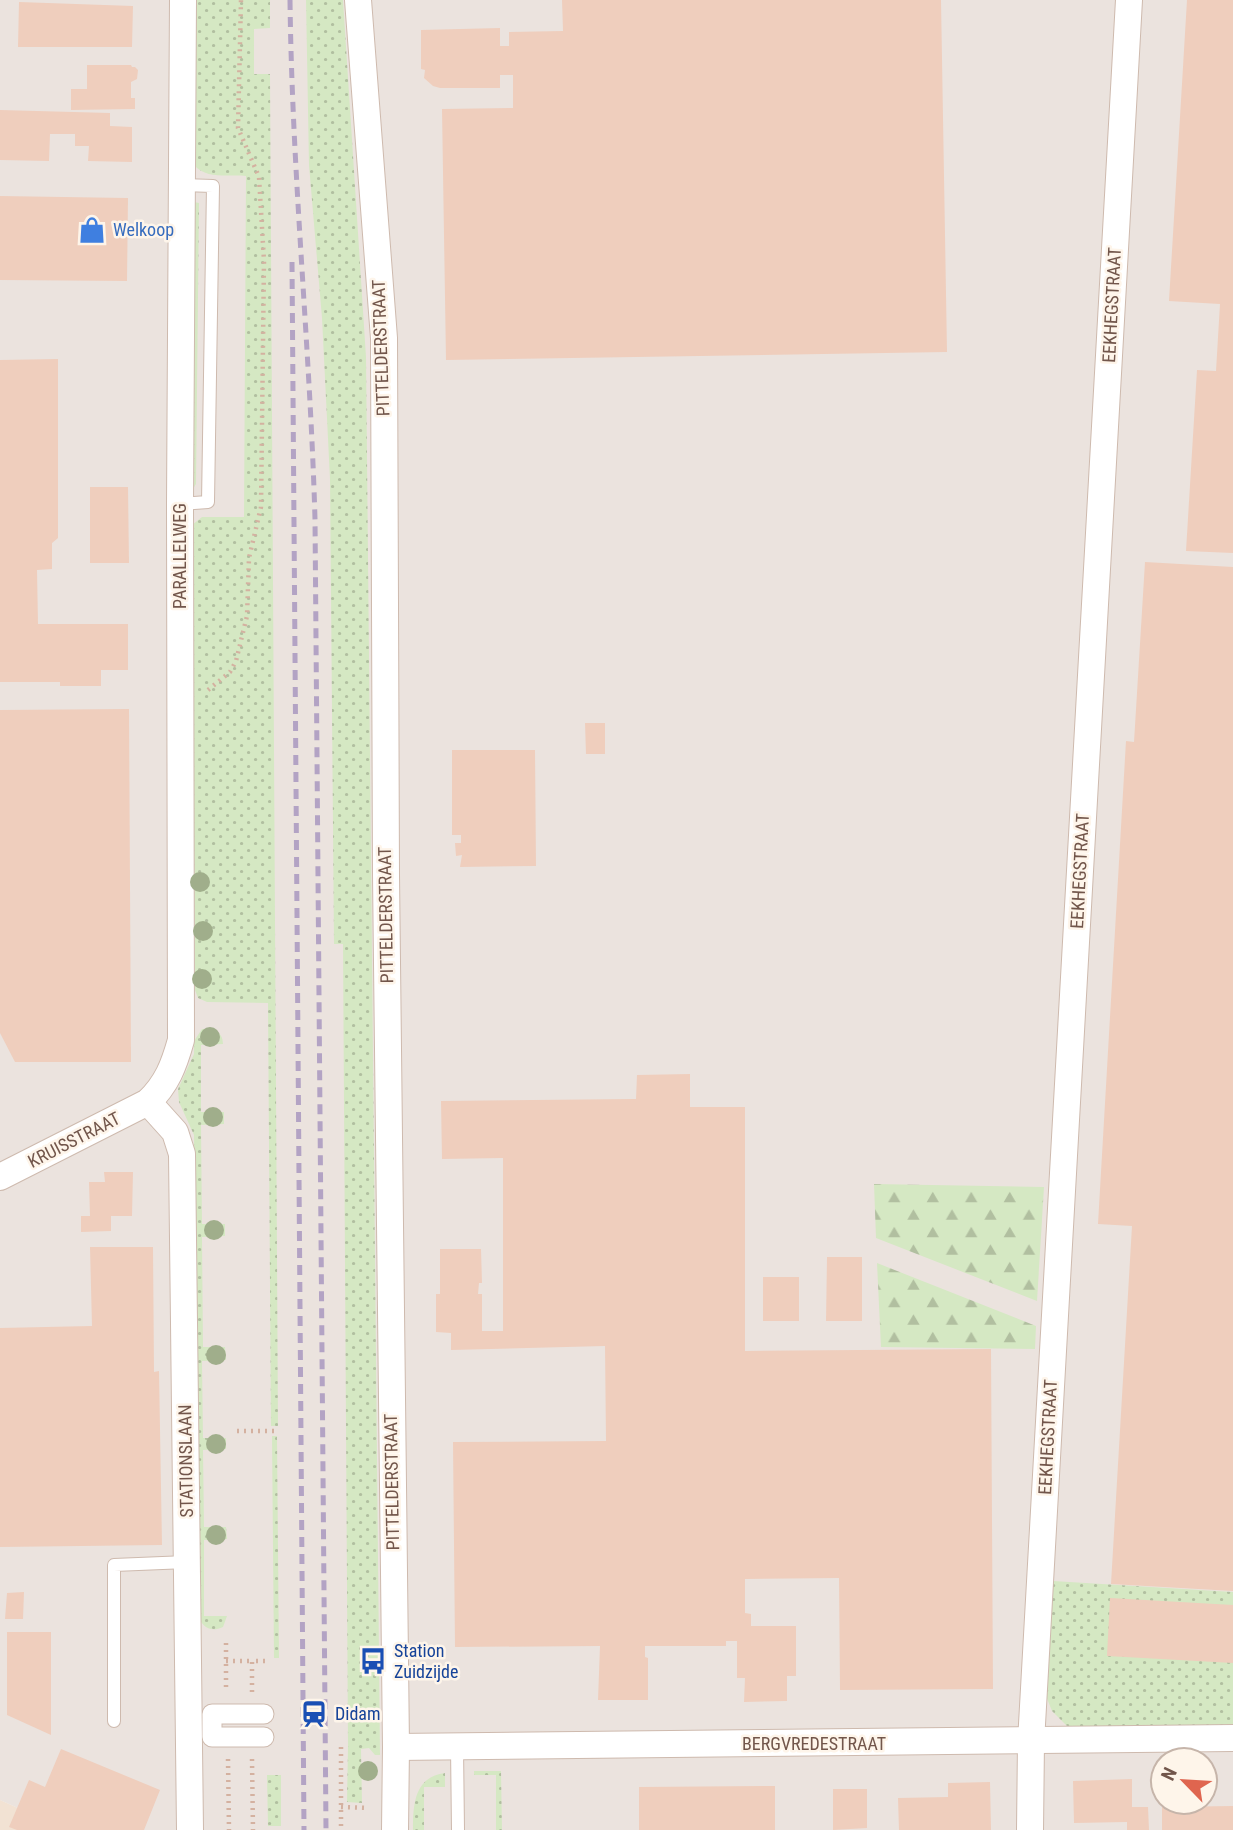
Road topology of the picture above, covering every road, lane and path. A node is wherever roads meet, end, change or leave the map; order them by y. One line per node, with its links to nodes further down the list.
1 (183, 0): 6 (street, PARALLELWEG)
2 (241, 0): 5 (path)
3 (358, 0): 22 (street, PITTELDERSTRAAT)
4 (1129, 0): 20 (street, EEKHEGSTRAAT)
5 (202, 696)
6 (148, 1102): 7 (street, KRUISSTRAAT); 10 (street, STATIONSLAAN)
7 (0, 1177)
8 (277, 1431): 9 (path)
9 (237, 1432)
10 (187, 1562): 16 (lane); 26 (street, STATIONSLAAN)
11 (226, 1643): 12 (path)
12 (226, 1661): 13 (path); 17 (path)
13 (252, 1661): 14 (path); 15 (path)
14 (266, 1661)
15 (256, 1713): 17 (street)
16 (114, 1721)
17 (221, 1726): 18 (street); 27 (path)
18 (256, 1738): 28 (path)
19 (1233, 1738): 20 (street, BERGVREDESTRAAT)
20 (1031, 1742): 23 (street, BERGVREDESTRAAT); 32 (street, EEKHEGSTRAAT)
21 (341, 1747): 24 (path)
22 (396, 1747): 23 (street, BERGVREDESTRAAT); 30 (street, PITTELDERSTRAAT)
23 (457, 1747): 31 (lane)
24 (341, 1807): 25 (path); 29 (path)
25 (367, 1808)
26 (190, 1830)
27 (229, 1830)
28 (253, 1830)
29 (341, 1830)
30 (395, 1830)
31 (458, 1830)
32 (1030, 1830)

